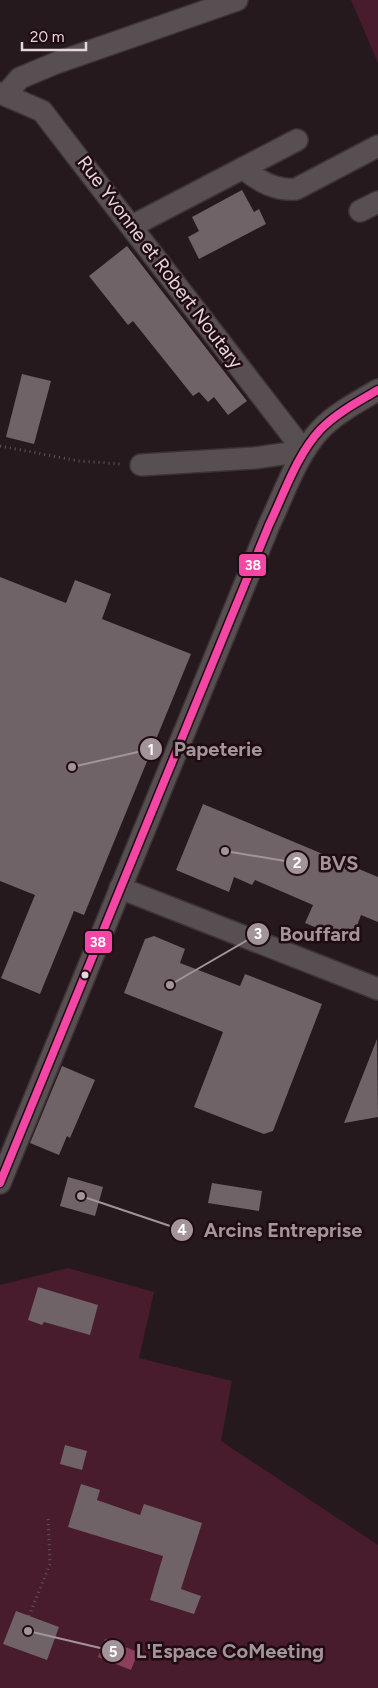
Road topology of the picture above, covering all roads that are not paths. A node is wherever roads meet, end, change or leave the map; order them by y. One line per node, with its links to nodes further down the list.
1 (237, 0): 2 (street)
2 (3, 94): 6 (street, Rue Yvonne et Robert Noutary)
3 (297, 140): 5 (street)
4 (378, 146): 5 (street)
5 (243, 168): 6 (street)
6 (132, 226): 8 (street, Rue Yvonne et Robert Noutary)
7 (378, 390): 8 (street)
8 (304, 451): 9 (street); 10 (street)
9 (141, 465)
10 (120, 888): 11 (street); 12 (street)
11 (378, 989)
12 (0, 1183)

